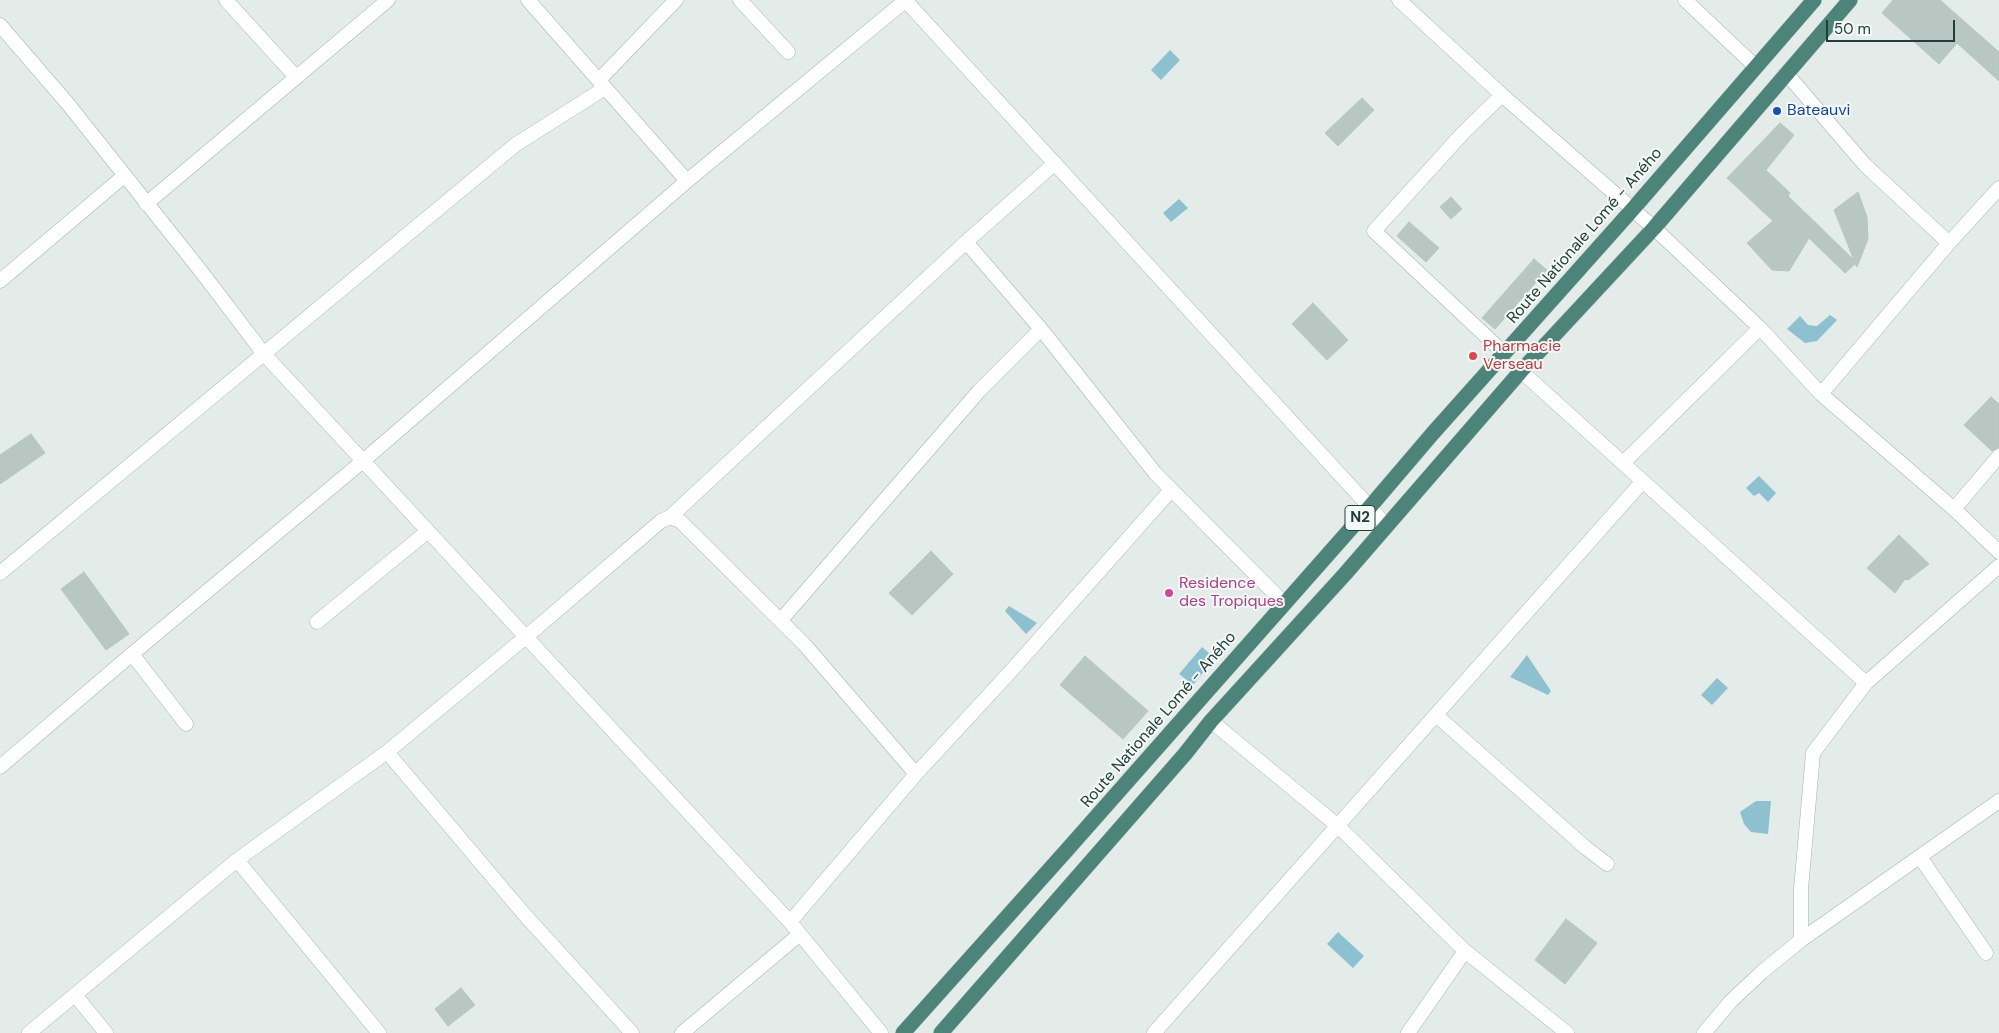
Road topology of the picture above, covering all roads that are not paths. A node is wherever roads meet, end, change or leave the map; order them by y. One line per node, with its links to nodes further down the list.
1 (226, 0): 15 (street)
2 (388, 0): 15 (street)
3 (528, 0): 16 (street)
4 (676, 0): 16 (street)
5 (740, 0): 12 (street)
6 (905, 0): 18 (street); 20 (street)
7 (1399, 0): 17 (street)
8 (1685, 0): 13 (street)
9 (1814, 0): 13 (highway, Route Nationale Lomé - Aného / N2)
10 (1850, 0): 14 (highway, N2)
11 (0, 25): 19 (street)
12 (788, 52)
13 (1755, 66): 23 (highway, Route Nationale Lomé - Aného / N2)
14 (1786, 73): 24 (highway, N2); 26 (street)
15 (296, 77): 22 (street)
16 (602, 84): 20 (street); 30 (street)
17 (1502, 95): 23 (street); 31 (street)
18 (1055, 162): 25 (street); 39 (street)
19 (124, 176): 22 (street); 27 (street)
20 (687, 181): 35 (street)
21 (1999, 188): 26 (street)
22 (146, 204): 30 (street)
23 (1632, 210): 24 (street); 31 (highway, Route Nationale Lomé - Aného / N2)
24 (1654, 228): 28 (street); 32 (highway, N2)
25 (966, 242): 29 (street); 41 (street)
26 (1949, 243): 33 (street)
27 (0, 281)
28 (1760, 328): 33 (street); 36 (street)
29 (1041, 329): 38 (street); 48 (street)
30 (264, 354): 35 (street); 46 (street)
31 (1505, 354): 39 (highway, Route Nationale Lomé - Aného / N2)
32 (1521, 371): 36 (street); 42 (highway, N2)
33 (1821, 394): 40 (street)
34 (1999, 456): 40 (street)
35 (363, 461): 43 (street); 51 (street)
36 (1623, 462): 37 (street)
37 (1643, 481): 52 (street); 53 (street)
38 (1171, 490): 47 (street); 58 (street)
39 (1369, 508): 42 (street); 47 (highway, Route Nationale Lomé - Aného / N2)
40 (1954, 509): 44 (street)
41 (670, 517): 48 (street); 50 (street)
42 (1386, 526): 54 (highway, N2)
43 (428, 531): 49 (street); 50 (street)
44 (1999, 552)
45 (1999, 566): 52 (street)
46 (0, 573)
47 (1285, 604): 76 (highway, Route Nationale Lomé - Aného / N2)
48 (781, 620): 58 (street)
49 (317, 622)
50 (526, 636): 56 (street); 64 (street)
51 (132, 654): 55 (street); 57 (street)
52 (1866, 683): 66 (street)
53 (1436, 716): 60 (street); 63 (street)
54 (1212, 721): 60 (street); 77 (highway, N2)
55 (186, 724)
56 (387, 752): 62 (street); 73 (street)
57 (0, 767)
58 (916, 774): 64 (street)
59 (1999, 801): 61 (street)
60 (1338, 826): 67 (street); 78 (street)
61 (1920, 856): 66 (street); 68 (street)
62 (237, 860): 69 (street); 72 (street)
63 (1607, 864)
64 (790, 922): 65 (street)
65 (800, 934): 74 (street); 75 (street)
66 (1801, 940): 81 (street)
67 (1464, 951): 79 (street); 80 (street)
68 (1986, 953)
69 (75, 995): 70 (street); 71 (street)
70 (29, 1033)
71 (106, 1033)
72 (379, 1033)
73 (632, 1033)
74 (682, 1033)
75 (881, 1033)
76 (903, 1033)
77 (941, 1033)
78 (1154, 1033)
79 (1408, 1033)
80 (1567, 1033)
81 (1704, 1033)

